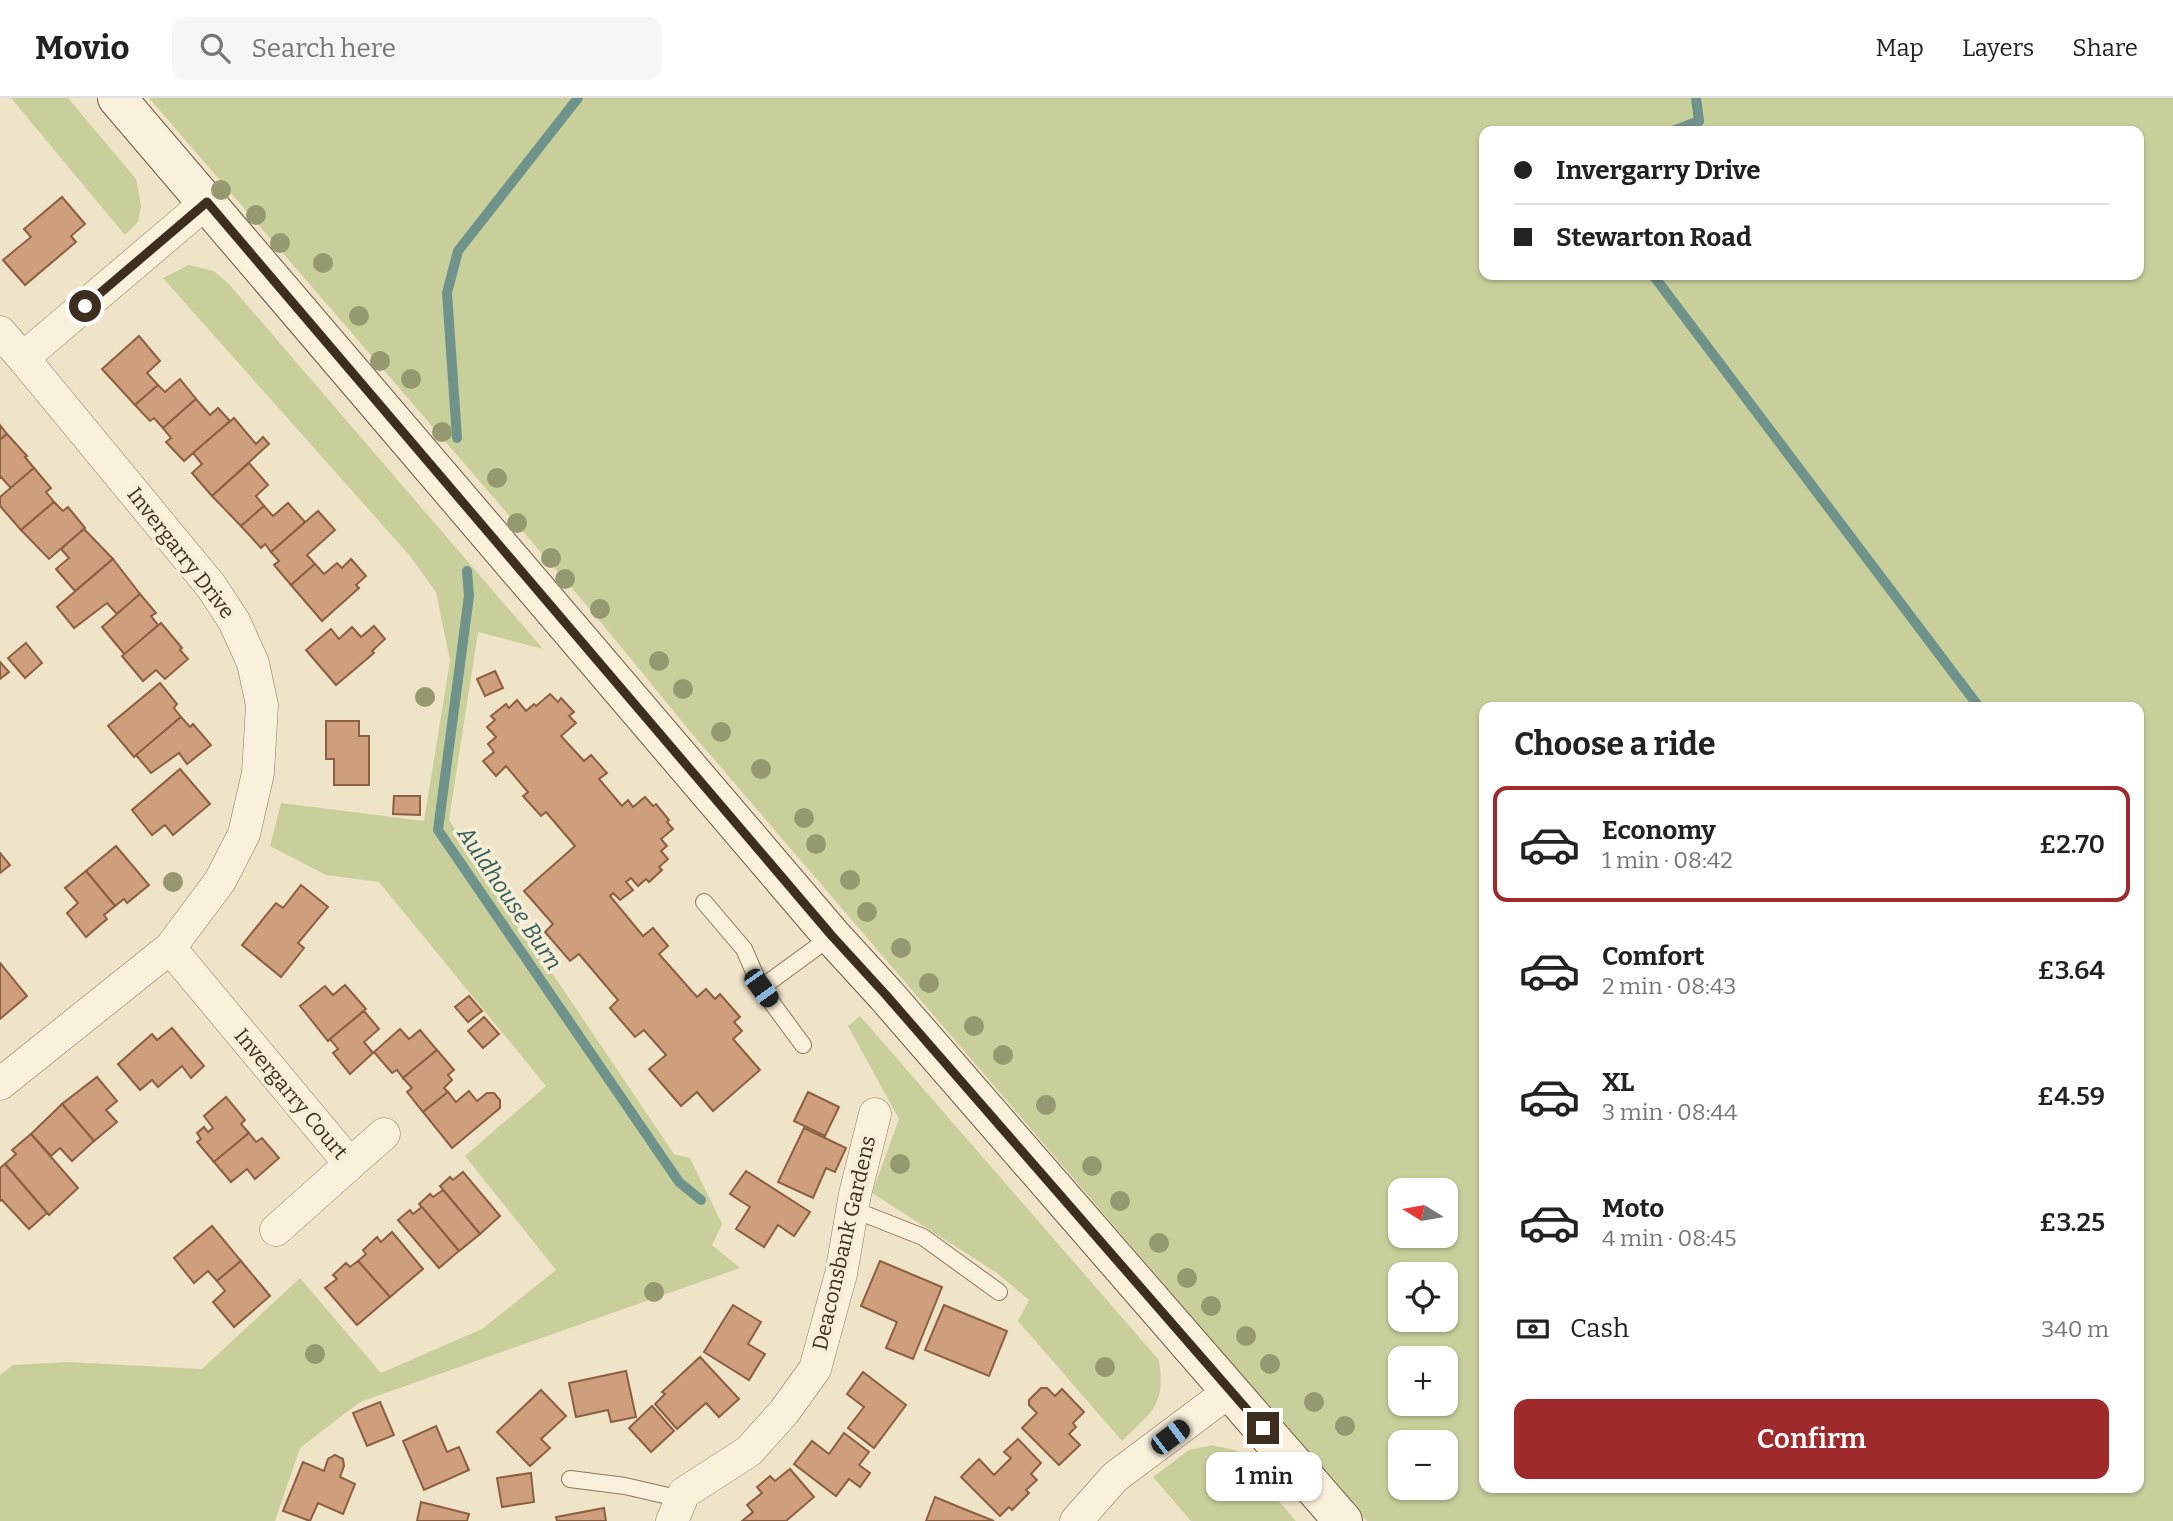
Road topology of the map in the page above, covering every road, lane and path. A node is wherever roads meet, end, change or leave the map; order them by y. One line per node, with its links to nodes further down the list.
1 (117, 98): 2 (main road)
2 (207, 202): 4 (street); 6 (main road)
3 (0, 332): 4 (street, Invergarry Drive)
4 (23, 358): 7 (street, Invergarry Drive)
5 (704, 902): 8 (lane)
6 (832, 936): 8 (lane); 17 (main road)
7 (170, 948): 10 (street, Invergarry Drive); 13 (street, Invergarry Court)
8 (761, 988): 9 (lane)
9 (803, 1045)
10 (0, 1084)
11 (874, 1114): 14 (street, Deaconsbank Gardens)
12 (384, 1134): 13 (street)
13 (350, 1164): 15 (street, Invergarry Court)
14 (852, 1209): 16 (lane); 19 (street, Deaconsbank Gardens)
15 (276, 1230)
16 (999, 1292)
17 (1231, 1391): 20 (street); 21 (main road)
18 (570, 1479): 19 (lane)
19 (676, 1510)
20 (1076, 1521)
21 (1343, 1521)

